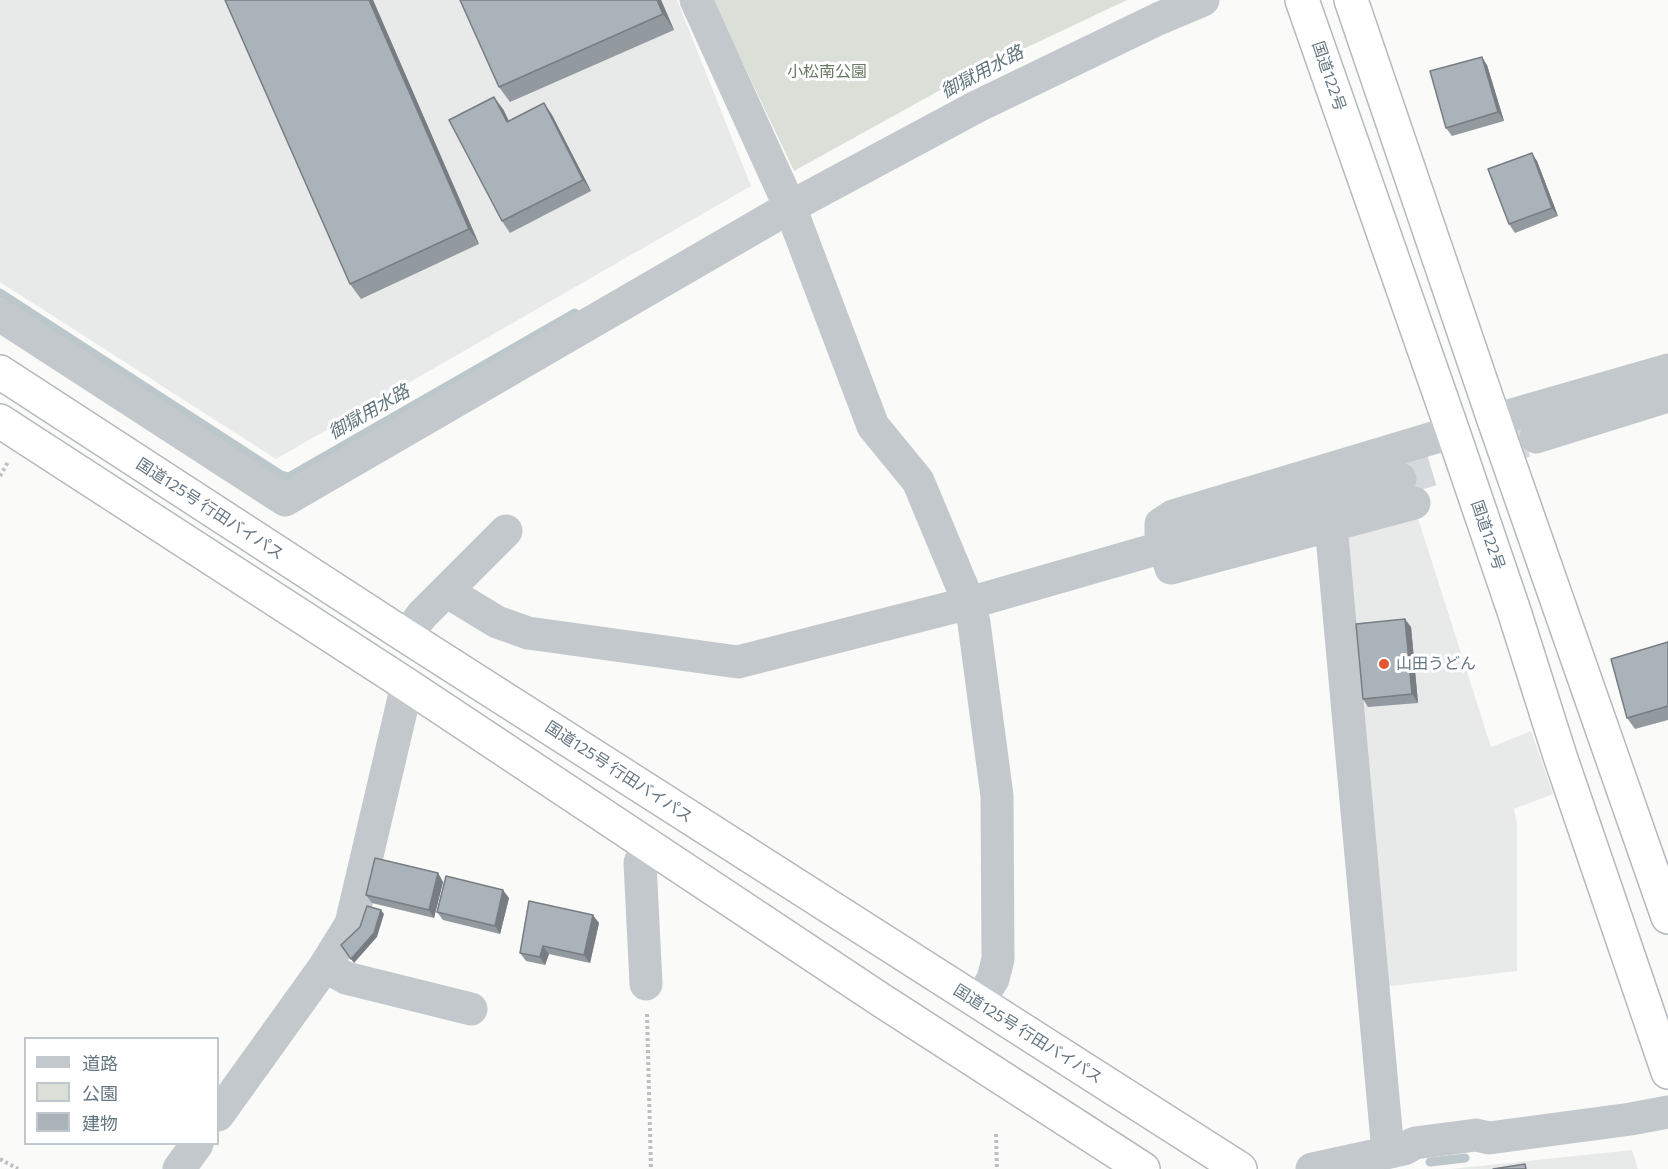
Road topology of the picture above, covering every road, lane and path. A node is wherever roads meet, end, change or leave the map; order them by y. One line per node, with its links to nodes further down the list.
1 (696, 0): 5 (street)
2 (1203, 0): 5 (street)
3 (1302, 0): 12 (highway, 国道122号)
4 (1351, 0): 10 (highway)
5 (790, 207): 6 (street); 18 (street)
6 (0, 315)
7 (1668, 369): 10 (street)
8 (0, 372): 19 (highway, 国道125号 行田バイパス)
9 (1668, 396): 13 (street)
10 (1494, 420): 22 (highway)
11 (0, 421): 20 (highway)
12 (1453, 432): 16 (street); 27 (highway, 国道122号)
13 (1536, 437)
14 (1331, 525): 16 (street); 16 (street); 32 (street)
15 (506, 531): 17 (street)
16 (1165, 547): 18 (street)
17 (446, 591): 18 (street); 19 (street)
18 (969, 603): 25 (street)
19 (406, 636): 25 (highway, 国道125号 行田バイパス)
20 (407, 685): 21 (highway); 23 (street)
21 (648, 844): 24 (street); 38 (highway)
22 (1668, 917)
23 (326, 966): 26 (street); 29 (street)
24 (646, 984): 36 (path)
25 (979, 1002): 39 (highway, 国道125号 行田バイパス)
26 (471, 1009)
27 (1668, 1072)
28 (1668, 1112): 32 (street)
29 (219, 1114)
30 (996, 1134): 37 (path)
31 (196, 1145): 35 (street)
32 (1388, 1152): 40 (street)
33 (0, 1159): 34 (path)
34 (18, 1169)
35 (179, 1169)
36 (651, 1169)
37 (997, 1169)
38 (1143, 1169)
39 (1240, 1169)
40 (1312, 1169)

